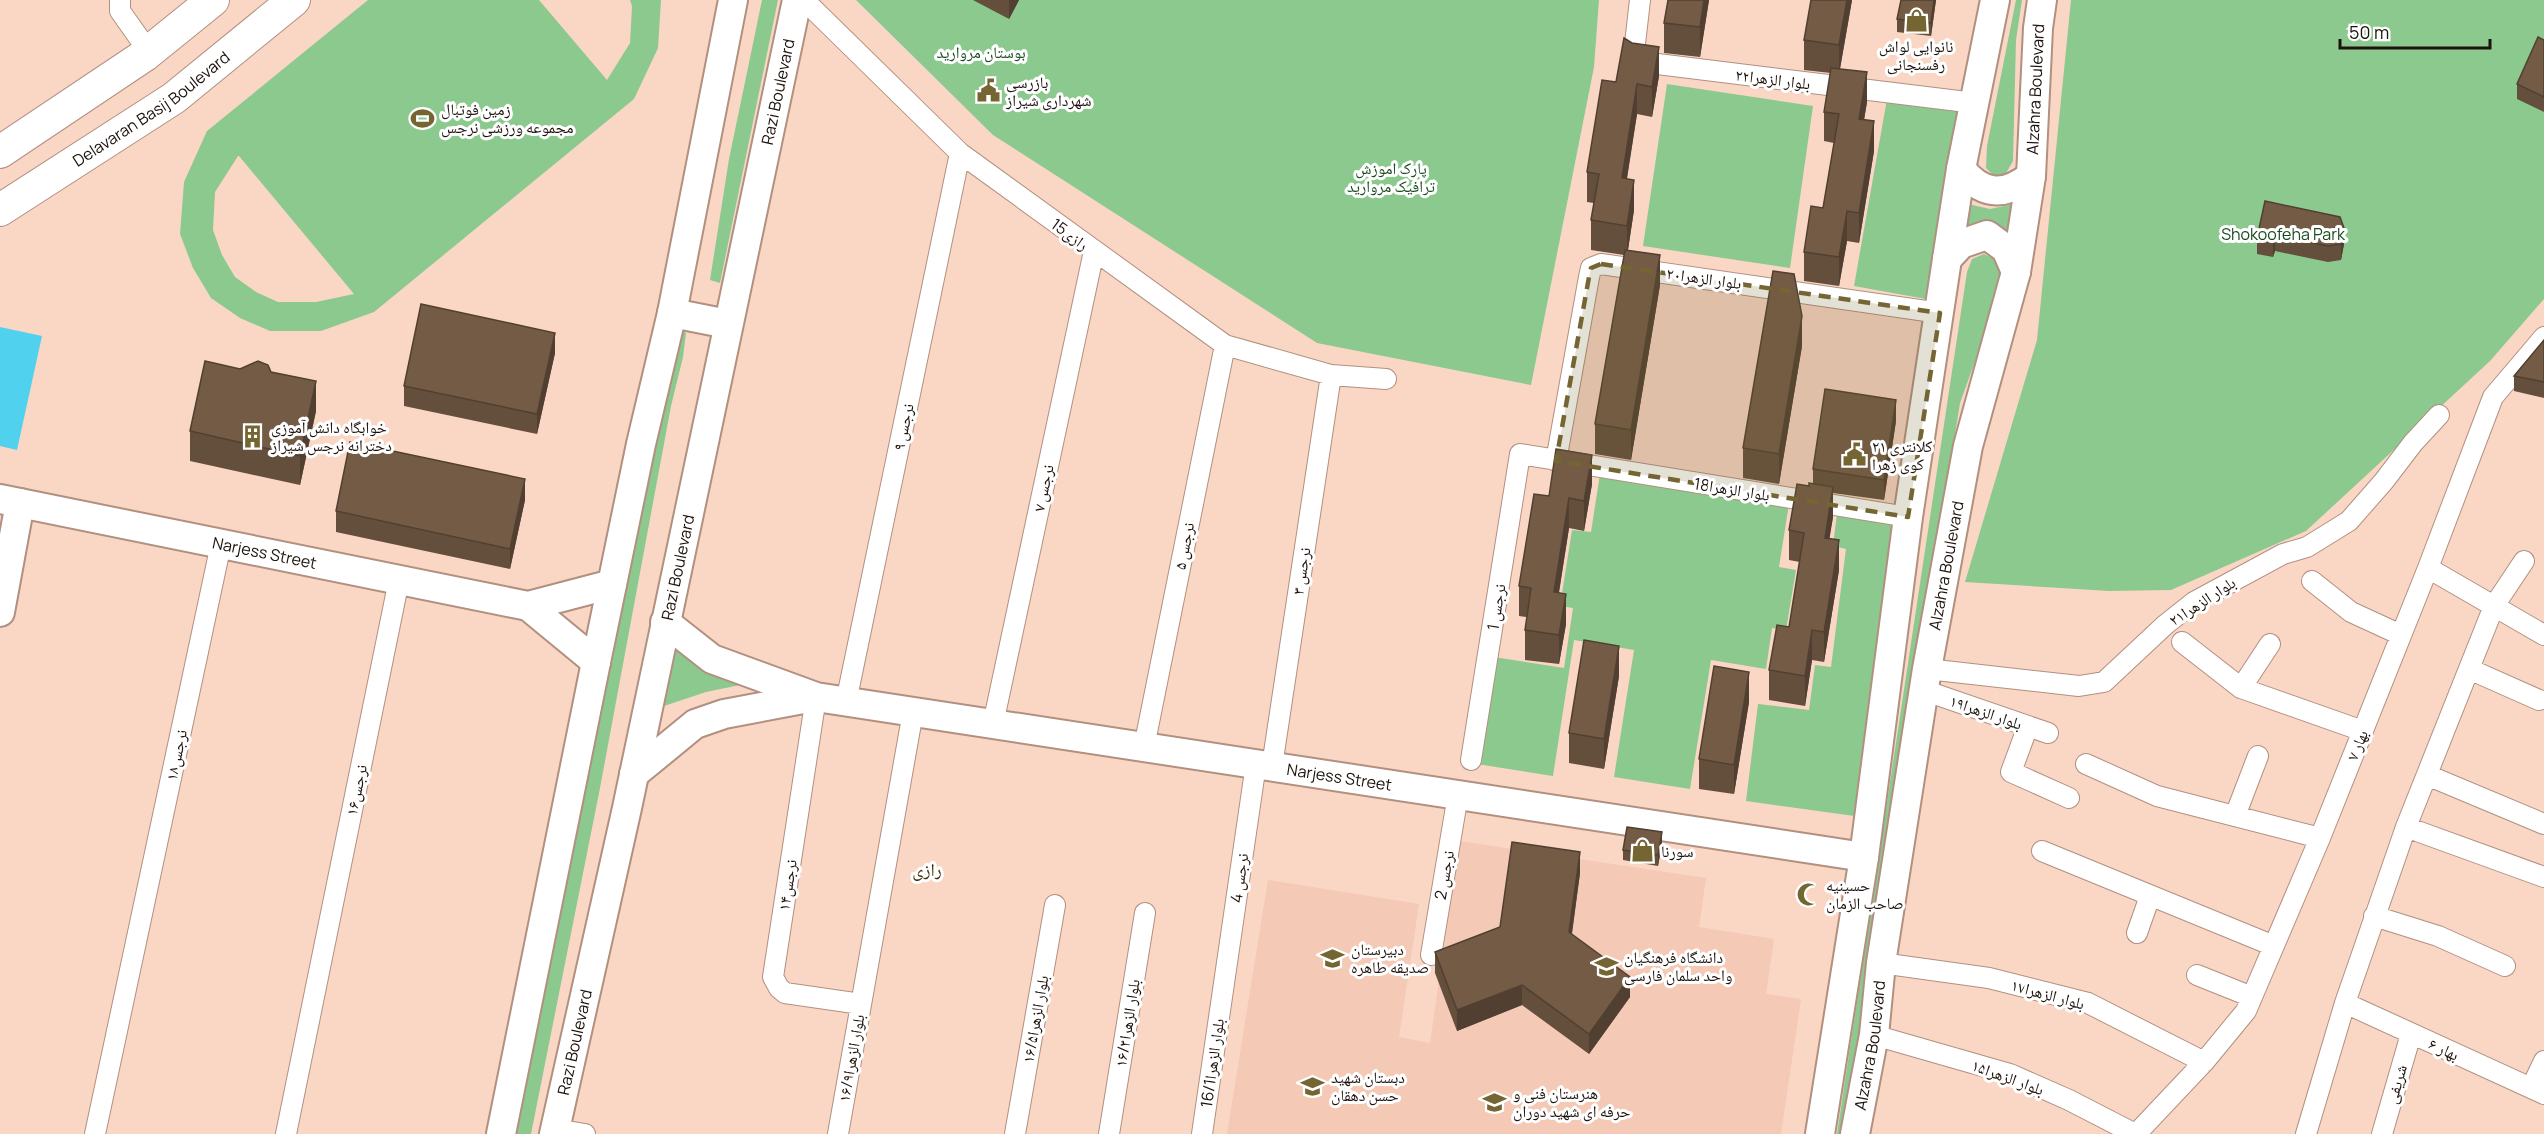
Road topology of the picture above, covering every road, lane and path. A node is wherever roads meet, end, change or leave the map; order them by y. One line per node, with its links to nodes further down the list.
1 (120, 0): 10 (street)
2 (213, 0): 10 (main road)
3 (294, 0): 16 (main road, Delavaran Basij Boulevard)
4 (734, 0): 20 (main road)
5 (797, 0): 22 (main road, Razi Boulevard)
6 (804, 0): 13 (street, 15رازی)
7 (1640, 0): 11 (street, بلوار الزهرا۲۲)
8 (1995, 0): 11 (main road, Alzahra Boulevard)
9 (2042, 0): 15 (main road, Alzahra Boulevard)
10 (149, 52): 12 (main road)
11 (1975, 103): 14 (main road, Alzahra Boulevard)
12 (0, 152)
13 (960, 153): 17 (street, 15رازی); 52 (street, نرجس ۹)
14 (1961, 169): 15 (main road); 18 (main road, Alzahra Boulevard)
15 (2031, 176): 19 (main road, Alzahra Boulevard)
16 (0, 210)
17 (1094, 251): 24 (street, 15رازی); 54 (street, نرجس ۷)
18 (1947, 259): 19 (main road); 21 (main road, Alzahra Boulevard)
19 (2016, 272): 48 (main road, Alzahra Boulevard)
20 (672, 313): 22 (main road); 37 (main road)
21 (1940, 313): 29 (street, بلوار الزهرا۲۰); 31 (main road, Alzahra Boulevard)
22 (728, 324): 41 (main road, Razi Boulevard)
23 (2544, 337): 34 (street, بهار ۷)
24 (1225, 345): 25 (street, 15رازی); 58 (street, نرجس ۵)
25 (1330, 375): 26 (street, 15رازی); 62 (street, نرجس ۳)
26 (1386, 379)
27 (2439, 415): 48 (street, بلوار الزهرا۲۱)
28 (1520, 454): 29 (street, 18بلوار الزهرا); 60 (street, 1 نرجس)
29 (1556, 461): 31 (street, 18بلوار الزهرا)
30 (10, 501): 32 (main road, Narjess Street); 40 (main road)
31 (1908, 517): 72 (main road, Alzahra Boulevard)
32 (221, 544): 35 (main road, Narjess Street); 94 (street, نرجس۱۸)
33 (2524, 561): 39 (street)
34 (2428, 568): 39 (street); 42 (street, بهار ۷)
35 (399, 580): 38 (main road, Narjess Street); 95 (street, نرجس۱۶)
36 (2312, 581): 42 (street)
37 (612, 584): 38 (main road); 46 (main road)
38 (528, 606): 46 (main road)
39 (2494, 606): 43 (street); 47 (street)
40 (0, 612)
41 (665, 622): 50 (main road); 63 (main road, Razi Boulevard)
42 (2401, 635): 56 (street, بهار ۷)
43 (2544, 635)
44 (2182, 642): 49 (street)
45 (2270, 644): 49 (street)
46 (596, 662): 96 (main road)
47 (2469, 669): 51 (street); 64 (street)
48 (1925, 679): 55 (street, بلوار الزهرا۱۹); 81 (main road, Alzahra Boulevard)
49 (2241, 688): 56 (street)
50 (816, 697): 52 (main road, Narjess Street); 63 (main road); 86 (street, نرجس۱۴)
51 (2539, 700)
52 (846, 702): 53 (main road, Narjess Street)
53 (912, 712): 54 (main road, Narjess Street); 86 (street, بلوار الزهرا۱۶/۹)
54 (993, 724): 58 (main road, Narjess Street)
55 (2028, 726): 57 (street, بلوار الزهرا۱۹); 66 (street)
56 (2363, 731): 70 (street, بهار ۷)
57 (2048, 733)
58 (1144, 747): 62 (main road, Narjess Street)
59 (2258, 756): 67 (street)
60 (1471, 760)
61 (2086, 764): 67 (street)
62 (1264, 765): 65 (main road, Narjess Street); 84 (street, 4 نرجس)
63 (634, 774): 93 (main road, Razi Boulevard)
64 (2427, 775): 68 (street); 69 (street)
65 (1458, 795): 72 (main road, Narjess Street); 80 (street, 2 نرجس)
66 (2069, 798)
67 (2235, 816): 70 (street)
68 (2544, 824)
69 (2406, 827): 73 (street); 77 (street)
70 (2320, 838): 79 (street, بهار ۷)
71 (2042, 851): 74 (street)
72 (1864, 856): 102 (main road, Alzahra Boulevard)
73 (2543, 874)
74 (2150, 896): 78 (street); 79 (street)
75 (1054, 905): 99 (street, بلوار الزهرا۱۶/۵)
76 (1145, 913): 100 (street, بلوار الزهرا۱۶/۳)
77 (2374, 916): 82 (street); 87 (street)
78 (2137, 933)
79 (2274, 946): 85 (street, بهار ۷)
80 (1431, 955)
81 (1881, 963): 89 (main road, Alzahra Boulevard); 91 (street, بلوار الزهرا۱۷)
82 (2505, 966)
83 (2197, 975): 85 (street)
84 (1222, 993): 101 (street, بلوار الزهرا16/1)
85 (2252, 997): 91 (street, بهار ۷)
86 (861, 1004): 98 (street, بلوار الزهرا۱۶/۹)
87 (2345, 1004): 88 (street, بهار ۶); 105 (street)
88 (2411, 1034): 92 (street, بهار ۶); 106 (street, شریفی)
89 (1874, 1035): 103 (main road, Alzahra Boulevard); 104 (street, بلوار الزهرا۱۵)
90 (2544, 1061): 92 (street)
91 (2204, 1062): 104 (street, بهار ۷)
92 (2537, 1091)
93 (554, 1132): 97 (street)
94 (95, 1134)
95 (286, 1134)
96 (501, 1134)
97 (585, 1134)
98 (838, 1134)
99 (1015, 1134)
100 (1108, 1134)
101 (1202, 1134)
102 (1820, 1134)
103 (1855, 1134)
104 (2135, 1134)
105 (2306, 1134)
106 (2382, 1134)

